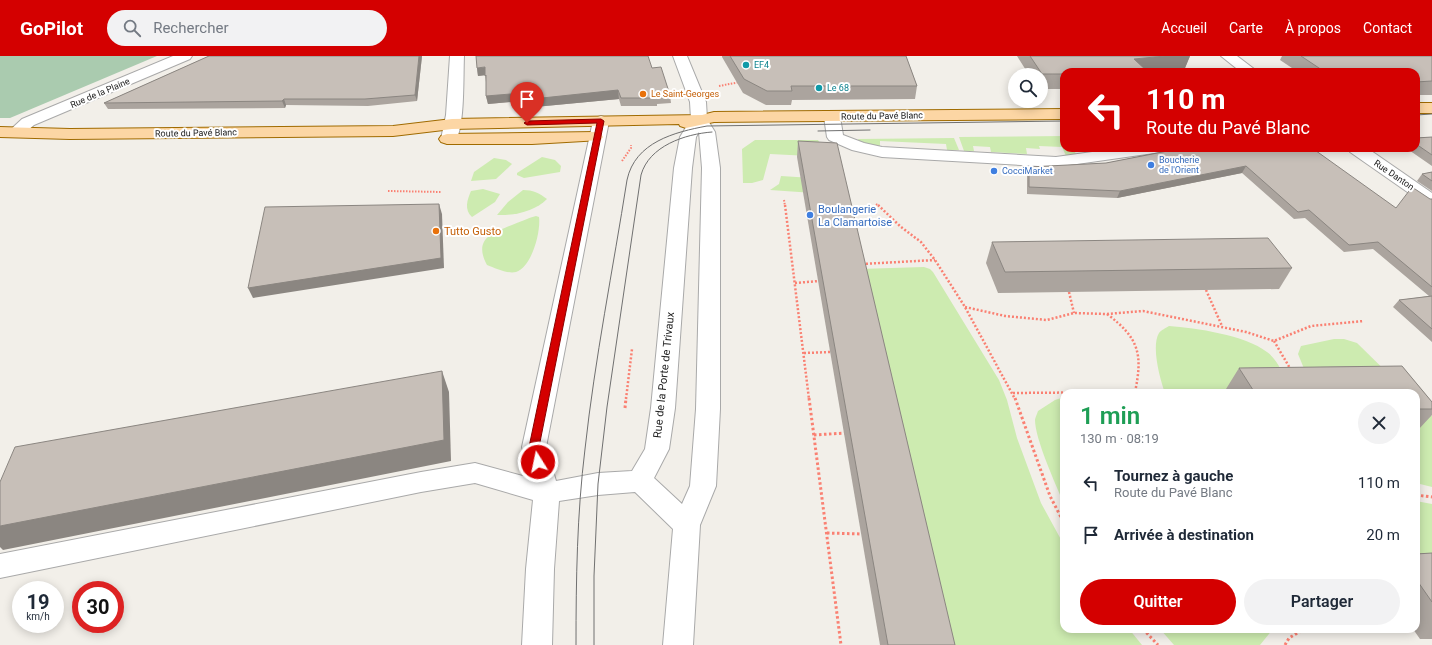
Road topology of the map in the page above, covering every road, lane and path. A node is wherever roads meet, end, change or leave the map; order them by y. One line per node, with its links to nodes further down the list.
1 (185, 56): 15 (street, Rue de la Plaine)
2 (457, 56): 14 (street)
3 (680, 56): 12 (street)
4 (1228, 56): 5 (street)
5 (1245, 68)
6 (740, 82): 7 (path)
7 (719, 86)
8 (1420, 108): 9 (main road)
9 (1432, 108)
10 (1060, 114): 11 (main road, Route du Pavé Blanc)
11 (832, 117): 12 (main road, Route du Pavé Blanc); 17 (street)
12 (699, 119): 13 (main road, Route du Pavé Blanc); 47 (street, Rue de la Porte de Trivaux); 52 (street)
13 (600, 129): 14 (main road, Route du Pavé Blanc); 48 (street)
14 (451, 131): 15 (main road, Route du Pavé Blanc)
15 (8, 132)
16 (631, 146): 19 (path)
17 (1128, 152)
18 (1362, 152): 23 (street, Rue Danton)
19 (620, 163)
20 (388, 191): 21 (path)
21 (442, 192)
22 (784, 200): 28 (path)
23 (1432, 201)
24 (876, 204): 25 (path)
25 (935, 260): 26 (path); 31 (path)
26 (858, 264)
27 (819, 281): 28 (path)
28 (795, 283): 39 (path)
29 (1206, 290): 35 (path)
30 (1069, 292): 32 (path)
31 (965, 307): 32 (path); 42 (path)
32 (1074, 313): 33 (path)
33 (1107, 314): 35 (path); 41 (path)
34 (1364, 321): 36 (path)
35 (1222, 326): 36 (path)
36 (1274, 341): 40 (path)
37 (632, 349): 44 (path)
38 (831, 352): 39 (path)
39 (804, 354): 46 (path)
40 (1293, 375)
41 (1137, 389)
42 (1013, 393): 43 (path); 51 (path)
43 (1060, 393)
44 (625, 408)
45 (845, 433): 46 (path)
46 (814, 435): 53 (path)
47 (640, 481): 48 (street); 52 (street)
48 (546, 493): 55 (street); 58 (street)
49 (1420, 494): 50 (path)
50 (1432, 496)
51 (1060, 515)
52 (687, 525): 59 (street)
53 (827, 533): 54 (path); 60 (path)
54 (862, 534)
55 (0, 566)
56 (1147, 633): 61 (path)
57 (1297, 633): 62 (path)
58 (537, 645)
59 (678, 645)
60 (841, 645)
61 (1158, 645)
62 (1285, 645)

